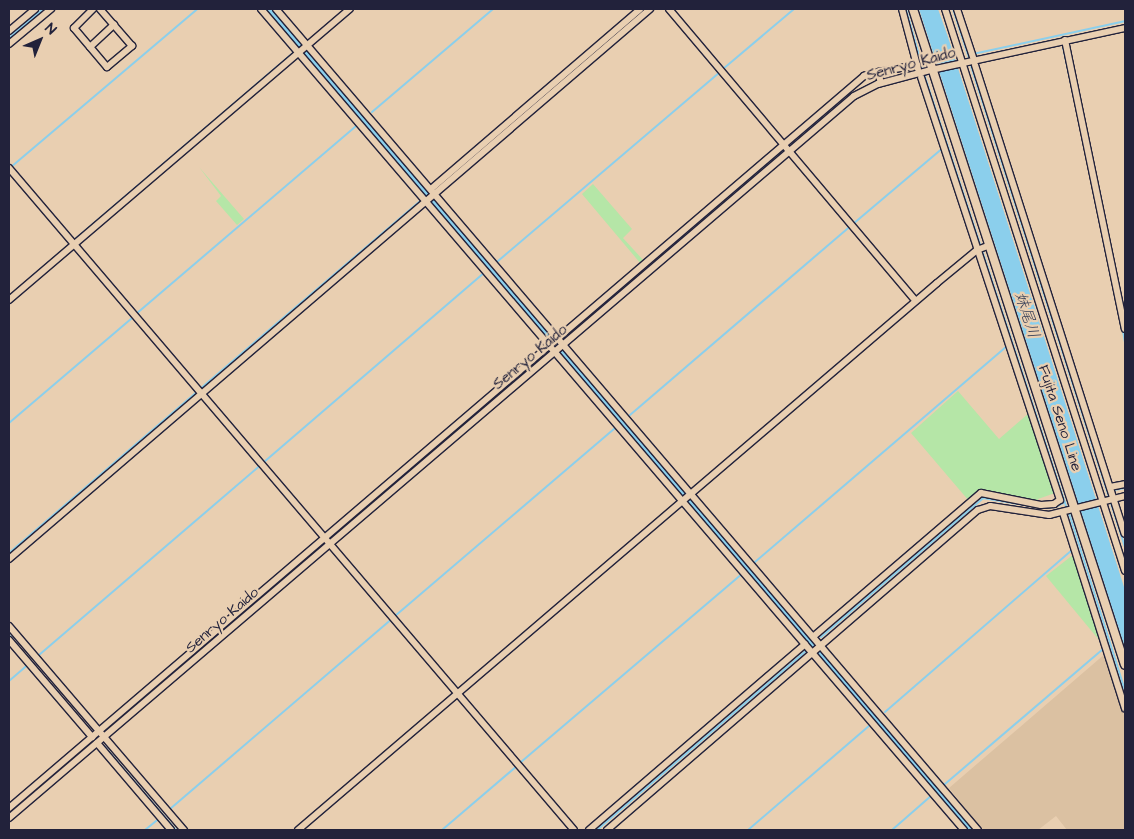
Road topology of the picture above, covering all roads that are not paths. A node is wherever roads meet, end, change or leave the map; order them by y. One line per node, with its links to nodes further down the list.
1 (35, 9): 17 (street)
2 (52, 9): 19 (street)
3 (93, 9): 20 (street)
4 (100, 9): 15 (street)
5 (261, 9): 21 (street)
6 (276, 9): 21 (street)
7 (350, 9): 21 (street)
8 (640, 9): 32 (street)
9 (650, 9): 32 (street)
10 (669, 9): 29 (street)
11 (902, 9): 26 (street)
12 (913, 9): 25 (main road, Fujita Seno Line)
13 (945, 9): 23 (street)
14 (957, 9): 22 (street)
15 (114, 25): 20 (street); 20 (street)
16 (1125, 28): 18 (street, Senryo Kaido)
17 (9, 31)
18 (1065, 40): 23 (street, Senryo Kaido); 38 (street)
19 (9, 44)
20 (90, 47)
21 (300, 50): 28 (street); 28 (street); 33 (street)
22 (973, 57)
23 (962, 63): 25 (street, Senryo Kaido); 31 (street)
24 (975, 65): 31 (street)
25 (934, 70): 26 (street, Senryo Kaido); 34 (main road, Fujita Seno Line)
26 (879, 76): 29 (street, Senryo Kaido); 29 (street)
27 (921, 77): 34 (street)
28 (363, 123): 32 (street); 32 (street)
29 (787, 147): 37 (street); 39 (street); 40 (street, Senryo Kaido)
30 (9, 168): 33 (street)
31 (1006, 178): 46 (street); 49 (street)
32 (429, 197): 35 (street); 35 (street); 43 (street)
33 (73, 242): 36 (street); 43 (street)
34 (983, 247): 37 (street); 50 (street); 51 (main road, Fujita Seno Line)
35 (489, 267): 39 (street); 41 (street)
36 (9, 300)
37 (916, 301): 48 (street)
38 (1125, 329)
39 (559, 337): 40 (street); 41 (street)
40 (565, 344): 42 (street, Senryo Kaido); 44 (street)
41 (550, 345): 42 (street); 53 (street)
42 (556, 352): 44 (street); 53 (street, Senryo Kaido)
43 (200, 391): 53 (street); 55 (street)
44 (624, 423): 48 (street); 48 (street)
45 (1125, 484): 46 (street)
46 (1110, 487): 49 (street)
47 (1125, 496): 49 (street)
48 (687, 498): 57 (street); 57 (street); 64 (street)
49 (1108, 500): 51 (street); 52 (street); 56 (street)
50 (1031, 508): 51 (street); 54 (street); 54 (street)
51 (1070, 511): 63 (main road, Fujita Seno Line); 65 (street)
52 (1125, 534)
53 (328, 540): 64 (street); 68 (street); 70 (street, Senryo Kaido)
54 (930, 544): 59 (street); 61 (street)
55 (9, 559)
56 (1125, 571)
57 (749, 572): 59 (street); 61 (street)
58 (9, 626): 62 (street)
59 (814, 636): 61 (street)
60 (9, 640): 62 (street)
61 (813, 648): 67 (street); 67 (street); 79 (street); 80 (street)
62 (34, 663): 68 (street); 69 (street)
63 (1125, 665)
64 (458, 693): 77 (street); 78 (street)
65 (1123, 694): 66 (street)
66 (1125, 708)
67 (878, 722): 81 (street); 82 (street)
68 (99, 731): 69 (street); 70 (street)
69 (92, 737): 72 (street)
70 (104, 737): 71 (street, Senryo Kaido); 73 (street)
71 (97, 743): 73 (street); 74 (street, Senryo Kaido)
72 (9, 808)
73 (164, 817): 75 (street); 76 (street)
74 (9, 818)
75 (171, 830)
76 (184, 830)
77 (298, 830)
78 (574, 830)
79 (588, 830)
80 (607, 830)
81 (964, 830)
82 (978, 830)

